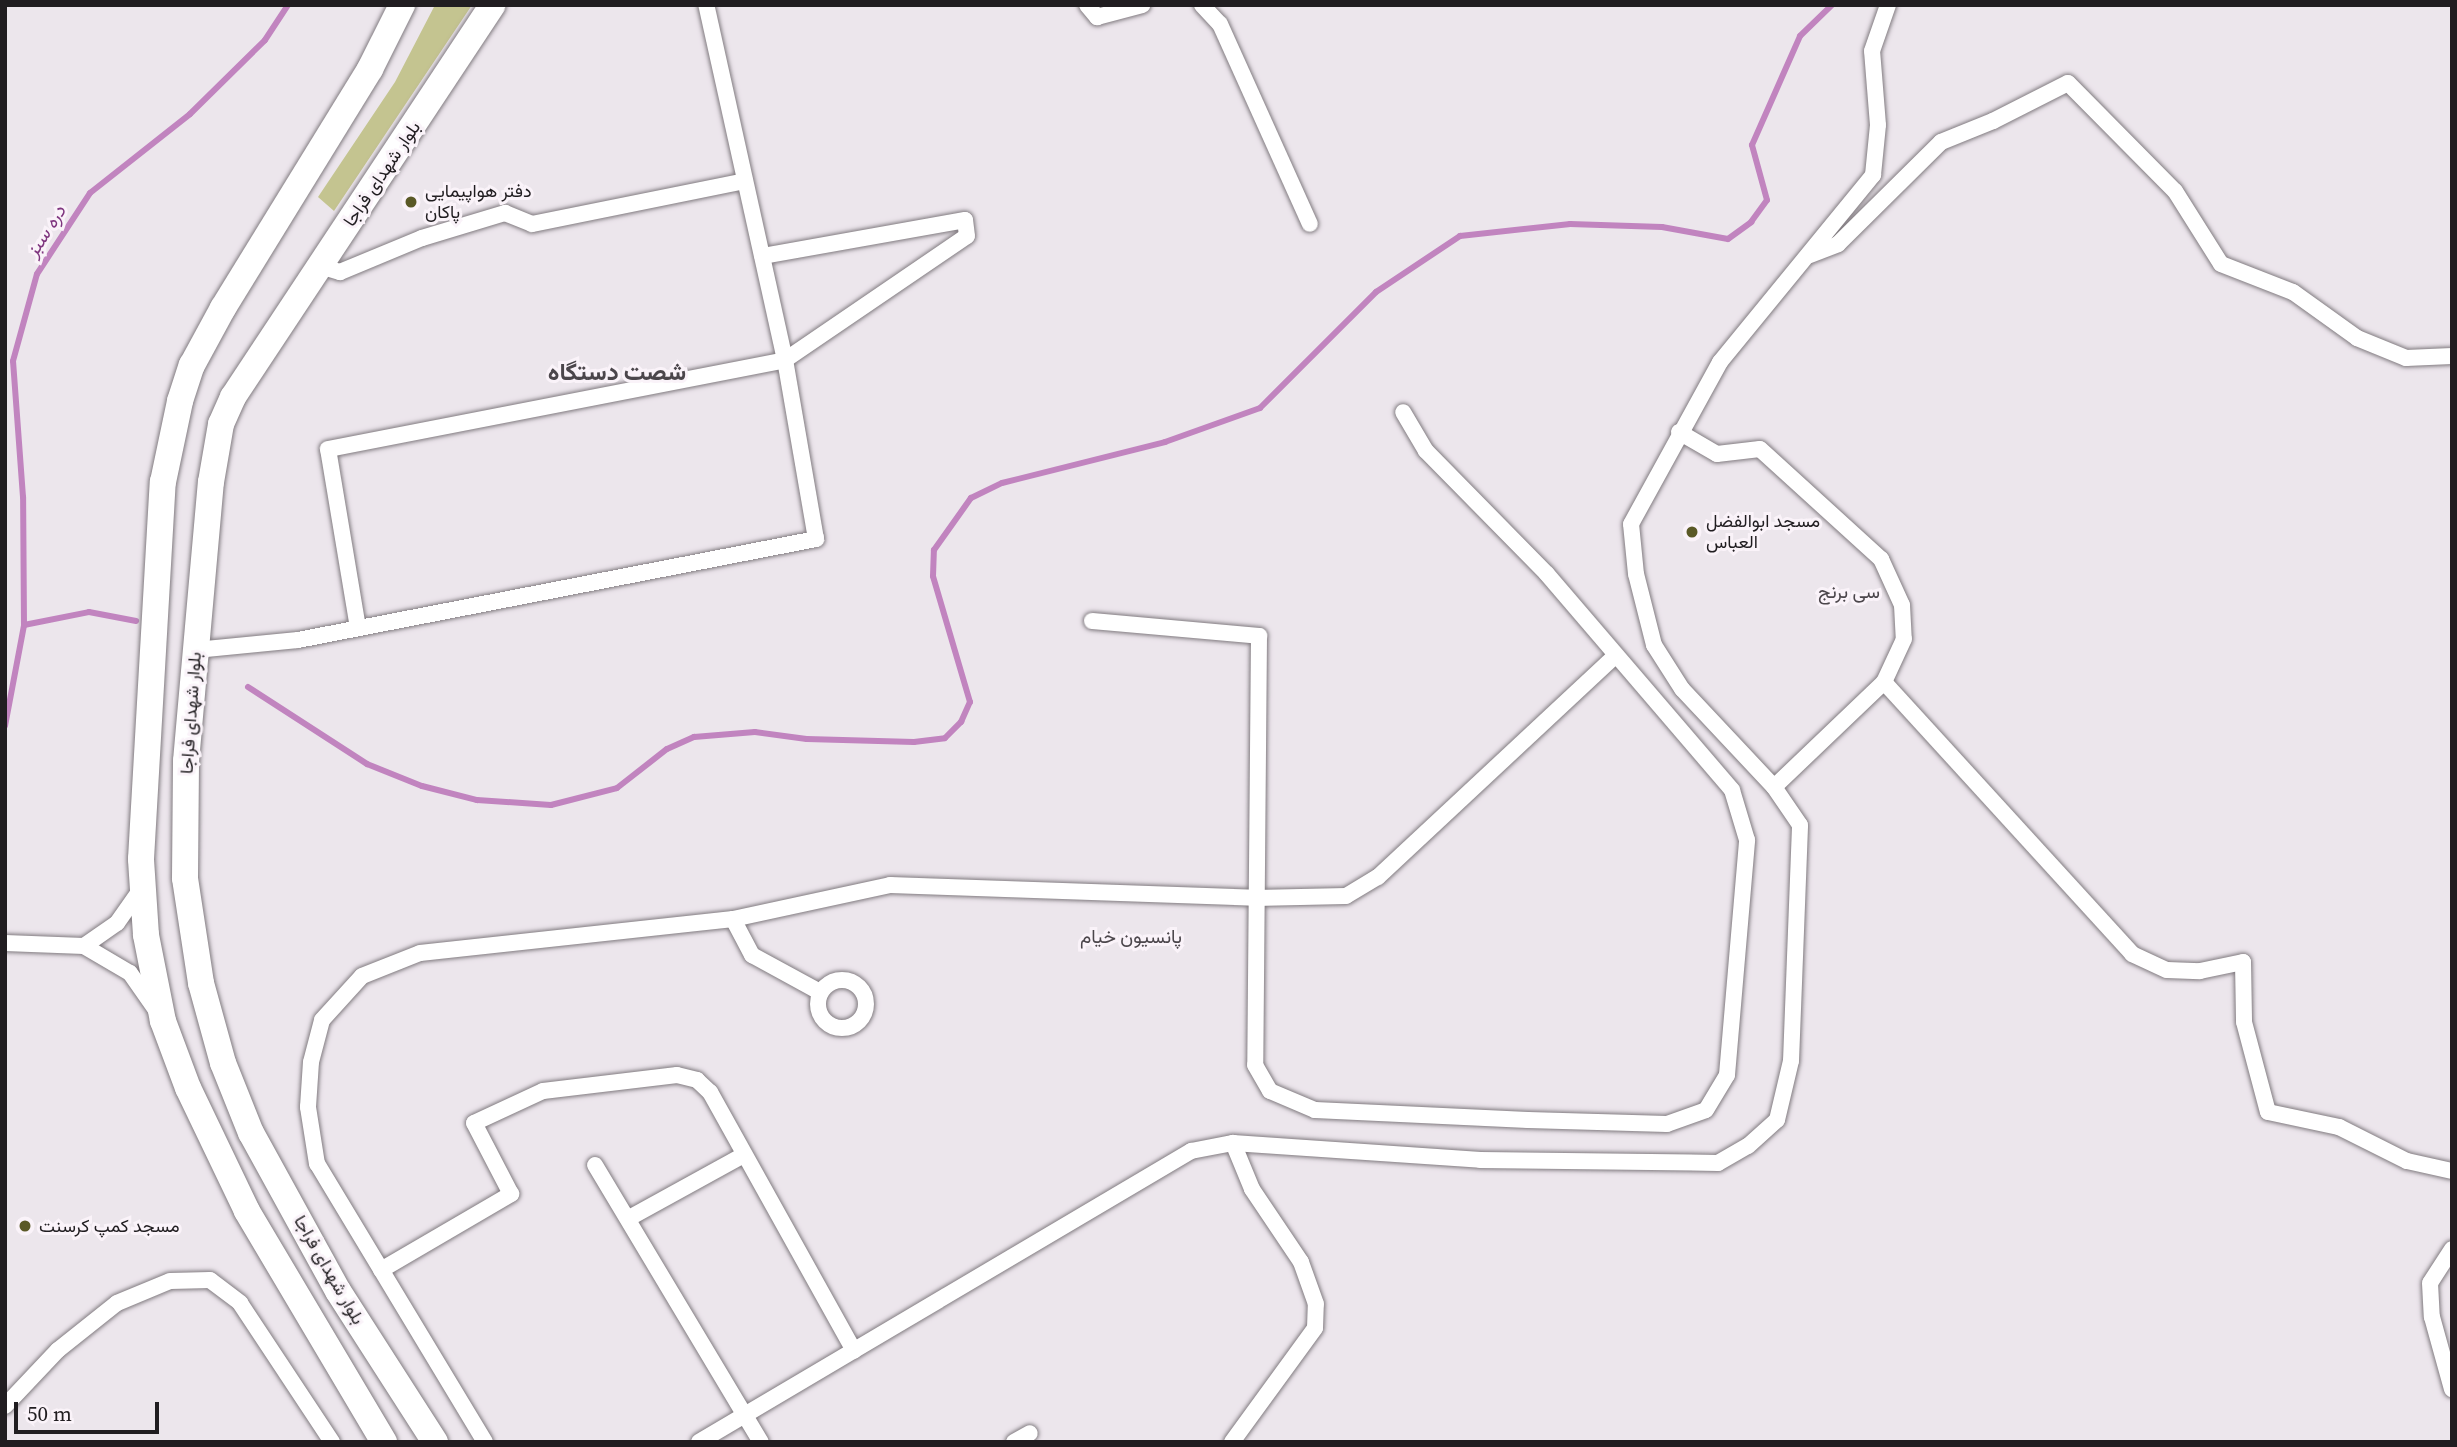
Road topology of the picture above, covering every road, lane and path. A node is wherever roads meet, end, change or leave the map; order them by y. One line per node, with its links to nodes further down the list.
1 (401, 5): 23 (main road)
2 (492, 5): 12 (main road, بلوار شهدای فراجا)
3 (706, 5): 8 (street)
4 (1087, 5): 5 (street)
5 (1142, 5)
6 (1202, 5): 9 (street)
7 (1888, 5): 11 (street)
8 (745, 181): 10 (street); 12 (street)
9 (1310, 224)
10 (762, 256): 14 (street); 14 (street)
11 (1808, 256): 13 (street); 16 (street)
12 (320, 266): 19 (main road, بلوار شهدای فراجا)
13 (2452, 356)
14 (785, 360): 18 (street); 18 (street)
15 (1403, 412): 20 (street)
16 (1679, 432): 21 (street); 22 (street)
17 (1092, 621): 24 (street)
18 (358, 628): 19 (street)
19 (196, 650): 44 (main road, بلوار شهدای فراجا)
20 (1614, 657): 24 (street); 24 (street)
21 (1884, 682): 22 (street); 33 (street)
22 (1774, 787): 30 (street)
23 (143, 886): 27 (street); 29 (main road)
24 (1255, 898): 25 (street)
25 (733, 919): 28 (street); 36 (street)
26 (5, 943): 27 (street)
27 (84, 946): 29 (street)
28 (821, 992)
29 (163, 1021): 43 (main road)
30 (1233, 1143): 37 (street); 49 (street)
31 (742, 1156): 34 (street); 36 (street); 37 (street)
32 (595, 1165): 34 (street)
33 (2452, 1171)
34 (631, 1217): 40 (street)
35 (2452, 1249): 38 (street)
36 (381, 1270): 45 (street)
37 (854, 1351): 40 (street)
38 (2452, 1389)
39 (5, 1406): 42 (street)
40 (745, 1415): 46 (street); 47 (street)
41 (1030, 1433): 48 (street)
42 (332, 1442)
43 (384, 1442)
44 (435, 1442)
45 (485, 1442)
46 (699, 1442)
47 (761, 1442)
48 (1014, 1442)
49 (1231, 1442)

